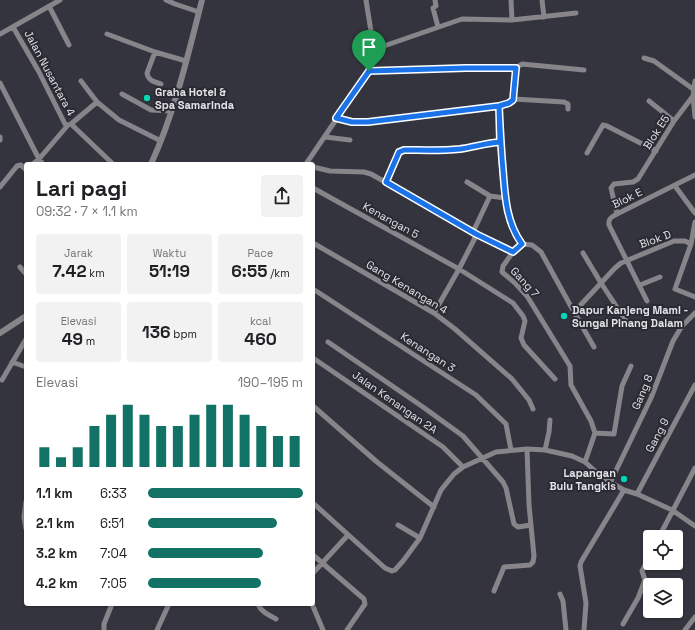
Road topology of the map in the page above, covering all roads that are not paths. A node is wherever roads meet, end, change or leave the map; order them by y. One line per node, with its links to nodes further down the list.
1 (60, 0): 8 (street)
2 (166, 0): 9 (street)
3 (202, 0): 9 (street)
4 (366, 0): 18 (street)
5 (435, 0): 14 (street)
6 (511, 0): 12 (street)
7 (542, 0): 11 (street)
8 (50, 6): 13 (street); 17 (street)
9 (199, 12): 21 (street)
10 (576, 13): 11 (street)
11 (544, 17): 12 (street)
12 (512, 20): 14 (street)
13 (13, 27): 15 (street); 41 (street, Jalan Nusantara 4)
14 (438, 27): 18 (street)
15 (0, 34)
16 (107, 34): 19 (street)
17 (69, 45)
18 (378, 51): 24 (street)
19 (156, 52): 21 (street); 28 (street)
20 (644, 58): 29 (street)
21 (186, 61): 37 (street)
22 (516, 68): 23 (street); 24 (street); 32 (street)
23 (584, 70)
24 (369, 71): 39 (street)
25 (81, 81): 34 (street)
26 (695, 81): 29 (street)
27 (0, 83): 48 (street)
28 (161, 84)
29 (694, 88): 31 (street)
30 (122, 94): 37 (street)
31 (693, 96): 38 (street); 40 (street, Blok E5)
32 (514, 99): 35 (street); 36 (street)
33 (649, 101): 40 (street)
34 (97, 102): 41 (street); 44 (street)
35 (499, 106): 39 (street); 45 (street)
36 (568, 109)
37 (171, 111): 44 (street)
38 (695, 117)
39 (336, 118): 42 (street)
40 (674, 121): 46 (street, Blok E5)
41 (69, 125): 48 (street); 51 (street, Jalan Nusantara 4)
42 (325, 136): 43 (street); 53 (street)
43 (350, 140)
44 (160, 141): 52 (street)
45 (500, 142): 57 (street); 63 (street)
46 (656, 151): 47 (street); 65 (street, Blok E5)
47 (587, 153)
48 (39, 159): 49 (street); 50 (street)
49 (35, 162)
50 (41, 162)
51 (111, 162)
52 (152, 162)
53 (307, 162)
54 (315, 167): 57 (street)
55 (24, 168): 60 (street)
56 (695, 175): 59 (street, Blok E)
57 (386, 182): 67 (street)
58 (467, 182): 62 (street)
59 (675, 186): 64 (street); 65 (street, Blok E)
60 (0, 187)
61 (315, 189): 75 (street, Kenangan 5)
62 (490, 196): 63 (street); 67 (street)
63 (505, 198): 69 (street)
64 (695, 213)
65 (617, 214): 73 (street, Blok E)
66 (695, 222): 70 (street)
67 (475, 233): 71 (street); 75 (street)
68 (315, 244): 84 (street, Gang Kenangan 4)
69 (522, 244): 71 (street); 83 (street)
70 (691, 244): 73 (street, Blok D); 81 (street)
71 (513, 252): 102 (street, Gang 7)
72 (583, 253): 78 (street)
73 (627, 260): 78 (street, Blok D); 79 (street)
74 (20, 267): 76 (street)
75 (459, 270): 84 (street); 96 (street, Kenangan 5)
76 (24, 272)
77 (660, 277): 79 (street)
78 (601, 284): 83 (street, Blok D); 87 (street)
79 (640, 285): 82 (street)
80 (315, 290): 104 (street, Kenangan 3)
81 (695, 297)
82 (647, 301)
83 (574, 312): 91 (street)
84 (434, 313): 100 (street, Gang Kenangan 4)
85 (695, 313): 110 (street, Gang 8)
86 (24, 320): 88 (street)
87 (628, 324)
88 (0, 333)
89 (24, 342): 93 (street)
90 (328, 342): 106 (street)
91 (594, 347)
92 (315, 359): 108 (street, Jalan Kenangan 2A)
93 (12, 362): 94 (street); 97 (street)
94 (24, 366)
95 (631, 366): 102 (street)
96 (555, 379)
97 (2, 380)
98 (695, 385): 112 (street, Gang 9)
99 (315, 408): 114 (street)
100 (533, 409)
101 (550, 420): 105 (street)
102 (595, 433): 107 (street)
103 (527, 449): 104 (street); 105 (street); 116 (street)
104 (511, 450): 106 (street)
105 (545, 450): 107 (street)
106 (482, 457): 108 (street); 116 (street)
107 (585, 462): 110 (street)
108 (463, 466): 114 (street)
109 (695, 468): 115 (street)
110 (610, 482): 111 (street)
111 (624, 490): 112 (street); 140 (street)
112 (637, 494): 115 (street)
113 (315, 505): 120 (street)
114 (434, 507): 121 (street)
115 (672, 510): 118 (street); 119 (street)
116 (531, 524): 126 (street)
117 (398, 525): 121 (street)
118 (695, 526)
119 (662, 530)
120 (348, 535): 121 (street); 123 (street)
121 (420, 538)
122 (315, 557): 123 (street)
123 (322, 564): 125 (street); 138 (street)
124 (643, 569): 134 (street)
125 (315, 572)
126 (494, 591)
127 (560, 594): 139 (street)
128 (111, 606): 135 (street)
129 (168, 606): 136 (street)
130 (258, 606): 133 (street)
131 (313, 606): 137 (street)
132 (695, 617): 141 (street)
133 (276, 619)
134 (623, 624)
135 (104, 630)
136 (157, 630)
137 (323, 630)
138 (346, 630)
139 (566, 630)
140 (584, 630)
141 (685, 630)

